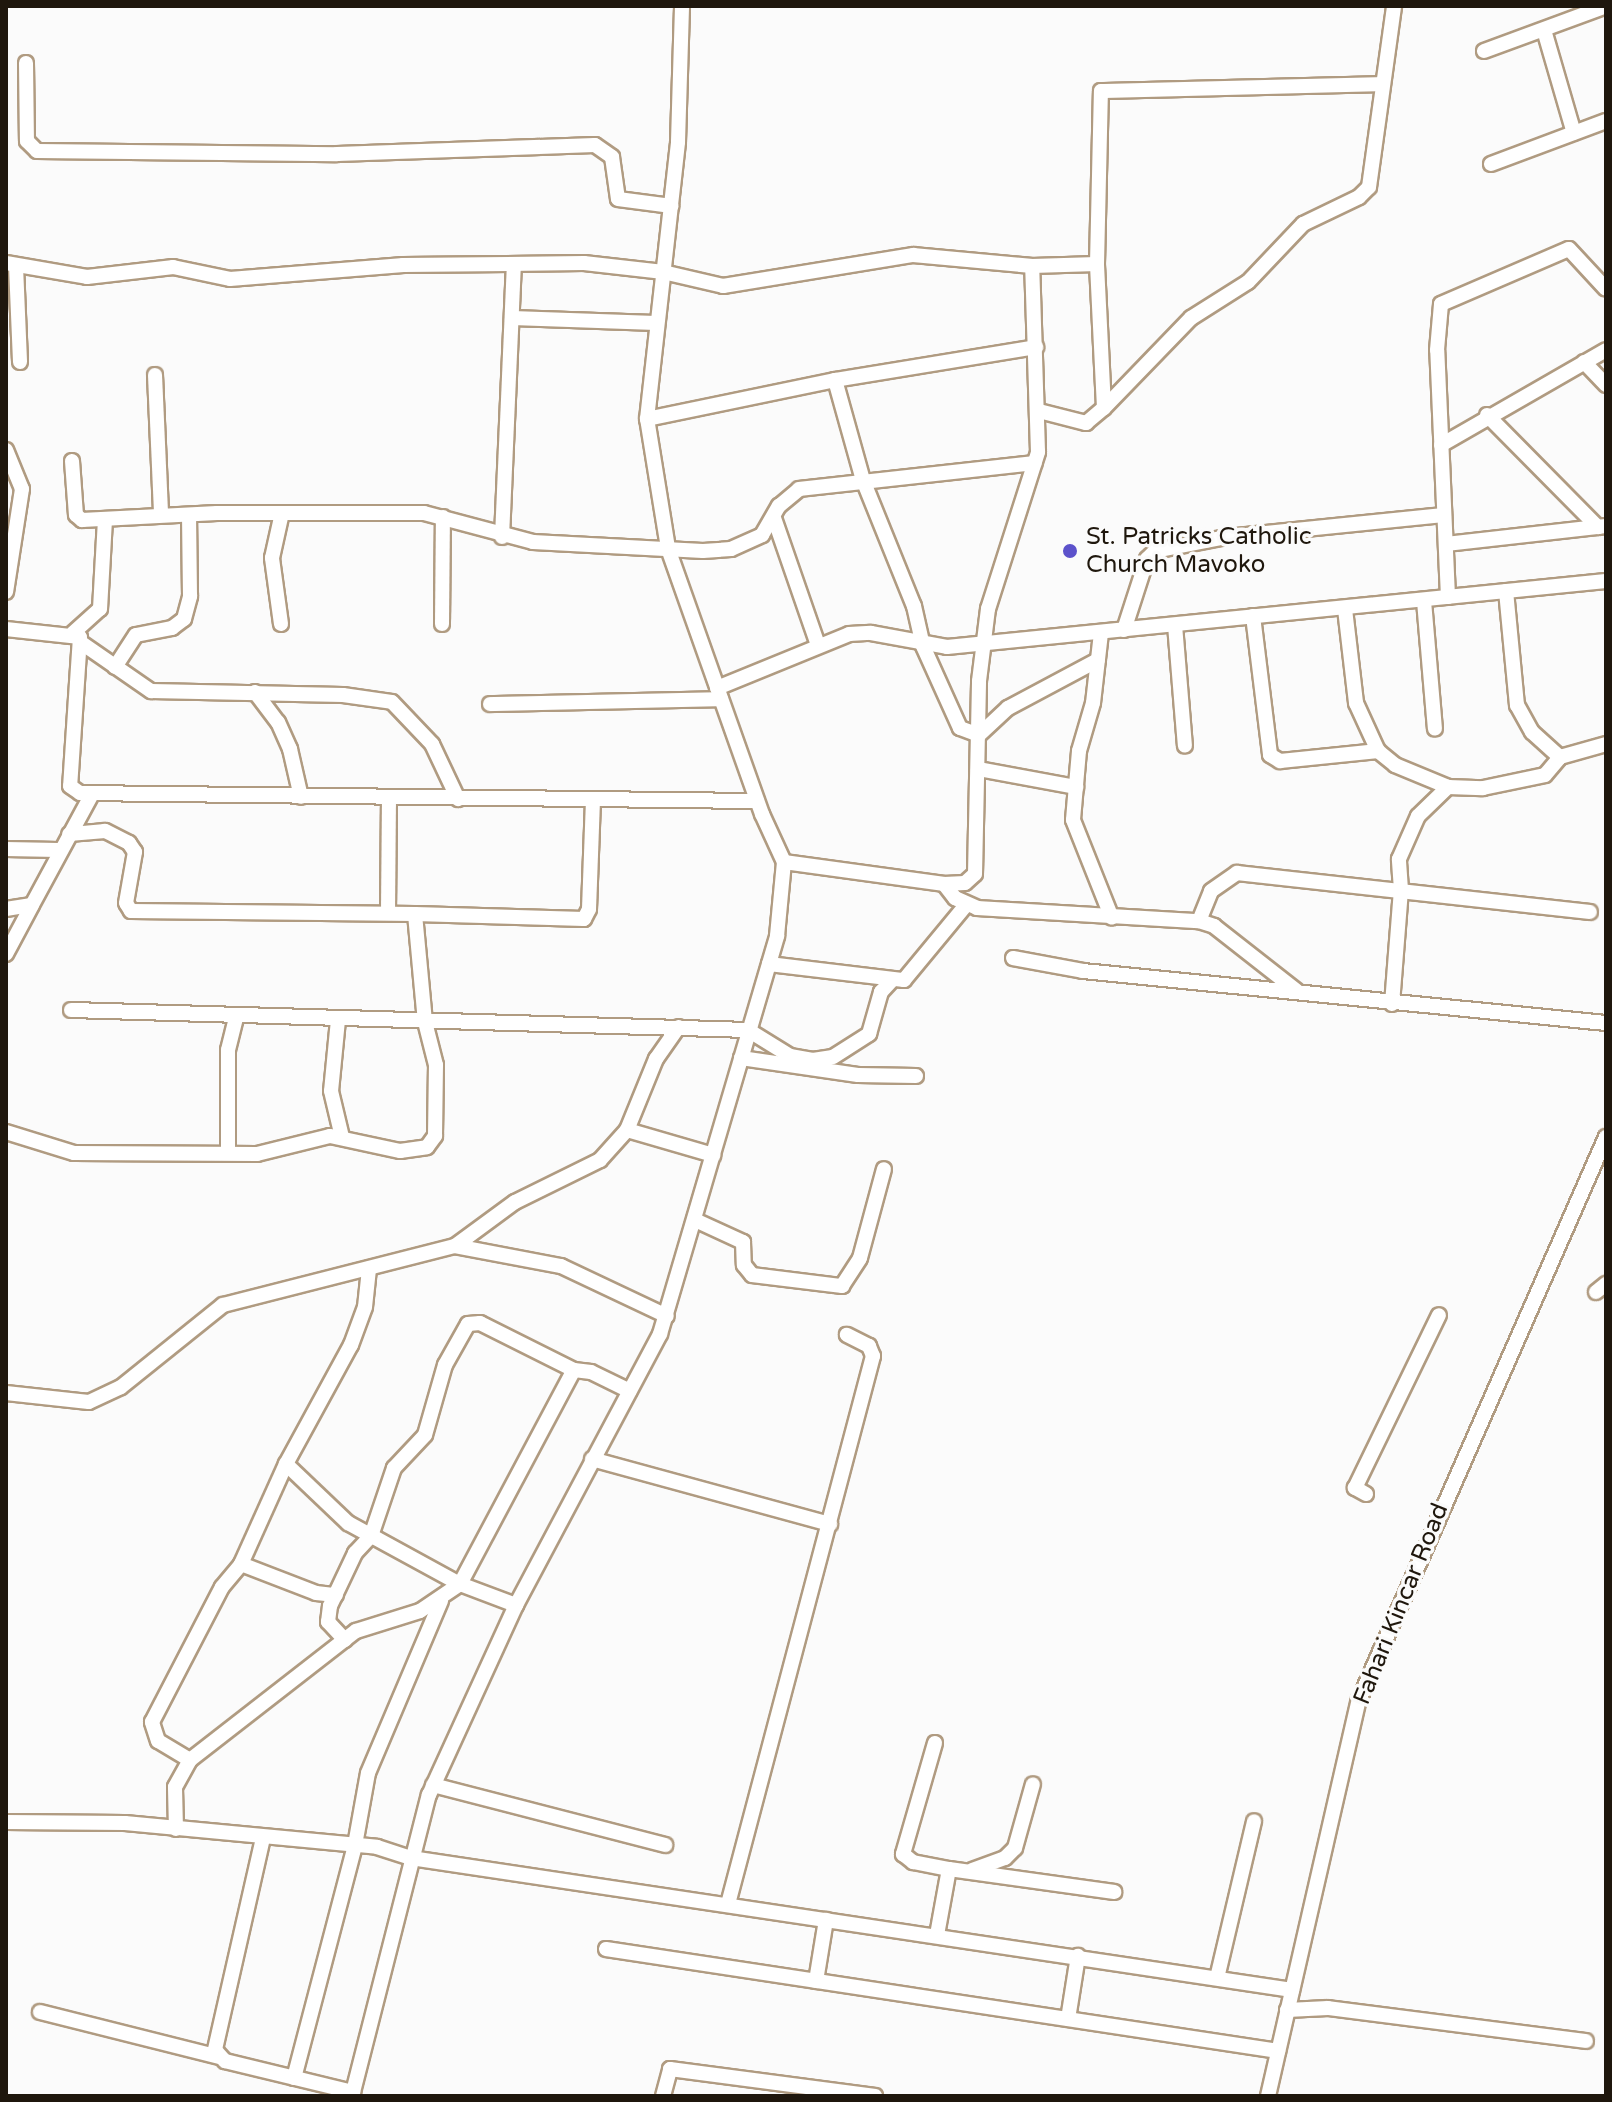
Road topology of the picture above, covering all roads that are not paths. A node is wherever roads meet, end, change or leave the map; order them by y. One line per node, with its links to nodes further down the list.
1 (682, 6): 11 (street)
2 (1394, 6): 7 (street)
3 (1606, 6): 4 (street)
4 (1544, 30): 5 (street); 9 (street)
5 (1484, 51)
6 (26, 63): 11 (street)
7 (1379, 84): 14 (street); 27 (street)
8 (1606, 121): 9 (street)
9 (1574, 133): 10 (street)
10 (1491, 164)
11 (672, 206): 16 (street)
12 (11, 264): 13 (street); 22 (street)
13 (514, 264): 16 (street); 18 (street)
14 (1097, 264): 15 (street); 27 (street)
15 (1032, 266): 16 (street); 20 (street)
16 (663, 272): 19 (street)
17 (1606, 289): 31 (street)
18 (512, 318): 19 (street); 44 (street)
19 (656, 323): 30 (street)
20 (1036, 347): 25 (street); 28 (street)
21 (1606, 350): 23 (street)
22 (20, 362)
23 (1584, 362): 26 (street); 29 (street)
24 (155, 375): 37 (street)
25 (835, 380): 30 (street); 35 (street)
26 (1606, 385)
27 (1104, 408): 28 (street)
28 (1039, 411): 34 (street)
29 (1487, 415): 31 (street); 43 (street)
30 (647, 419): 46 (street)
31 (1441, 445): 39 (street)
32 (6, 450): 49 (street)
33 (72, 461): 42 (street)
34 (1035, 463): 35 (street); 61 (street)
35 (863, 480): 41 (street); 63 (street)
36 (282, 513): 38 (street); 40 (street); 54 (street)
37 (161, 515): 38 (street); 42 (street)
38 (189, 515): 65 (street)
39 (1444, 515): 45 (street); 58 (street)
40 (443, 517): 44 (street); 55 (street)
41 (774, 518): 46 (street); 62 (street)
42 (105, 520): 60 (street)
43 (1602, 527): 45 (street)
44 (502, 537): 46 (street)
45 (1446, 544): 50 (street)
46 (668, 548): 67 (street)
47 (1606, 581): 48 (street)
48 (1506, 591): 50 (street); 74 (street)
49 (6, 592)
50 (1448, 597): 51 (street)
51 (1424, 601): 52 (street); 69 (street)
52 (1345, 609): 53 (street); 73 (street)
53 (1253, 616): 56 (street); 73 (street)
54 (281, 624)
55 (442, 624)
56 (1175, 625): 58 (street); 72 (street)
57 (6, 629): 60 (street)
58 (1124, 630): 59 (street)
59 (1101, 633): 61 (street); 64 (street)
60 (78, 639): 65 (street); 78 (street)
61 (986, 643): 63 (street); 70 (street)
62 (818, 645): 63 (street); 67 (street)
63 (923, 646): 70 (street)
64 (1098, 660): 70 (street); 76 (street)
65 (115, 667): 66 (street)
66 (255, 692): 79 (street); 81 (street)
67 (719, 694): 68 (street); 83 (street)
68 (490, 704)
69 (1435, 729)
70 (979, 735): 75 (street)
71 (1606, 744): 74 (street)
72 (1185, 746)
73 (1378, 751): 77 (street)
74 (1560, 757): 77 (street)
75 (978, 769): 76 (street); 88 (street)
76 (1076, 787): 96 (street)
77 (1448, 787): 89 (street)
78 (92, 794): 79 (street); 84 (street)
79 (301, 797): 80 (street)
80 (389, 798): 81 (street); 93 (street)
81 (458, 799): 82 (street)
82 (593, 801): 83 (street); 95 (street)
83 (757, 801): 87 (street)
84 (69, 834): 86 (street); 93 (street)
85 (6, 849): 86 (street)
86 (58, 850): 90 (street)
87 (784, 862): 88 (street); 100 (street)
88 (944, 884): 91 (street)
89 (1401, 890): 94 (street); 97 (street); 103 (street)
90 (32, 905): 92 (street); 98 (street)
91 (966, 905): 96 (street); 101 (street)
92 (6, 909)
93 (388, 911): 95 (street)
94 (1590, 912)
95 (415, 914): 107 (street)
96 (1112, 918): 97 (street)
97 (1199, 921): 102 (street)
98 (6, 954)
99 (1013, 958): 102 (street)
100 (769, 964): 101 (street); 110 (street)
101 (892, 980): 110 (street)
102 (1298, 992): 103 (street)
103 (1392, 1004): 108 (street)
104 (71, 1010): 105 (street)
105 (236, 1017): 106 (street); 117 (street)
106 (338, 1020): 107 (street); 115 (street)
107 (425, 1022): 109 (street); 115 (street)
108 (1606, 1023)
109 (678, 1027): 110 (street); 113 (street)
110 (748, 1030): 111 (street)
111 (741, 1058): 112 (street); 118 (street)
112 (916, 1076)
113 (627, 1130): 118 (street); 121 (street)
114 (6, 1132): 117 (street)
115 (342, 1137): 117 (street)
116 (1606, 1137): 161 (street, Fahari Kincar Road)
117 (228, 1150)
118 (713, 1155): 120 (street)
119 (884, 1169): 120 (street)
120 (695, 1220): 124 (street)
121 (455, 1246): 122 (street); 124 (street)
122 (369, 1268): 128 (street); 130 (street)
123 (1439, 1315): 131 (street)
124 (667, 1316): 127 (street)
125 (847, 1335): 132 (street)
126 (574, 1370): 127 (street); 133 (street); 135 (street)
127 (630, 1391): 129 (street)
128 (6, 1393)
129 (592, 1459): 132 (street); 138 (street)
130 (286, 1464): 133 (street); 134 (street)
131 (1366, 1494)
132 (830, 1524): 154 (street)
133 (371, 1536): 135 (street); 136 (street)
134 (241, 1564): 136 (street); 141 (street)
135 (460, 1584): 137 (street); 138 (street)
136 (336, 1595): 139 (street)
137 (441, 1601): 139 (street); 148 (street)
138 (516, 1605): 143 (street)
139 (345, 1640): 141 (street)
140 (935, 1743): 151 (street)
141 (190, 1760): 146 (street)
142 (1033, 1784): 152 (street)
143 (433, 1785): 149 (street); 150 (street)
144 (1254, 1821): 159 (street)
145 (6, 1822): 146 (street)
146 (176, 1829): 147 (street)
147 (263, 1838): 148 (street); 167 (street)
148 (355, 1845): 150 (street); 168 (street)
149 (665, 1845)
150 (411, 1858): 154 (street); 169 (street)
151 (949, 1869): 152 (street); 156 (street)
152 (971, 1871): 153 (street)
153 (1114, 1892)
154 (728, 1904): 155 (street)
155 (826, 1920): 156 (street); 160 (street)
156 (937, 1935): 158 (street)
157 (606, 1949): 160 (street)
158 (1078, 1956): 159 (street); 164 (street)
159 (1217, 1978): 161 (street)
160 (816, 1981): 164 (street)
161 (1292, 1990): 162 (street, Fahari Kincar Road)
162 (1287, 2010): 165 (street); 166 (street, Fahari Kincar Road)
163 (40, 2012): 167 (street)
164 (1068, 2019): 166 (street)
165 (1586, 2041)
166 (1278, 2051): 172 (street, Fahari Kincar Road)
167 (219, 2057): 168 (street)
168 (294, 2078): 169 (street)
169 (353, 2094)
170 (869, 2095): 171 (street)
171 (663, 2096)
172 (1268, 2096)

